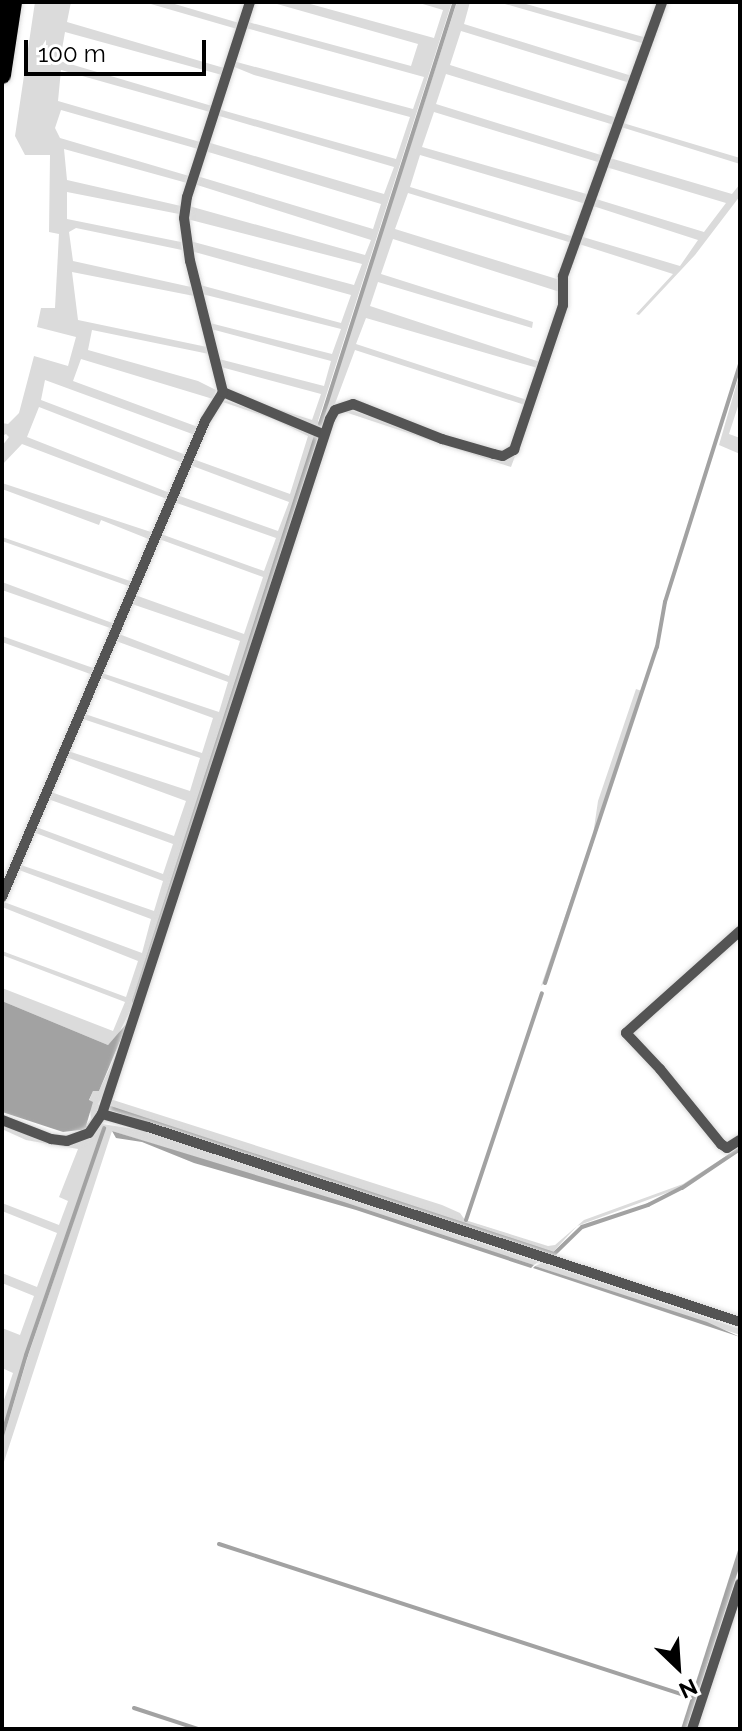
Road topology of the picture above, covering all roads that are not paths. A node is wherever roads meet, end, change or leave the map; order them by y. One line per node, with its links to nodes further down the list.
1 (13, 2): 4 (highway)
2 (250, 2): 5 (street)
3 (662, 2): 6 (street)
4 (2, 75)
5 (223, 392): 6 (street); 7 (street)
6 (323, 434): 9 (street)
7 (2, 897)
8 (740, 931): 11 (street)
9 (102, 1114): 10 (street); 12 (street)
10 (2, 1120)
11 (740, 1140)
12 (740, 1322)
13 (740, 1584): 14 (street)
14 (692, 1729)

